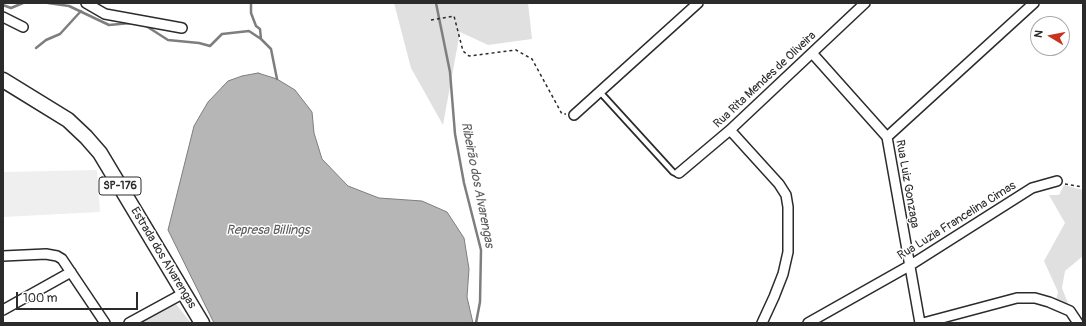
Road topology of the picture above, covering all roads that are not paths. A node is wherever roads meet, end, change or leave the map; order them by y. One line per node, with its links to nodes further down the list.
1 (86, 3): 7 (street)
2 (698, 3): 10 (street)
3 (864, 3): 8 (street, Rua Rita Mendes de Oliveira)
4 (1034, 3): 13 (street)
5 (3, 17): 6 (street)
6 (23, 27)
7 (182, 28)
8 (812, 53): 12 (street, Rua Rita Mendes de Oliveira); 13 (street, Rua Luiz Gonzaga)
9 (3, 83): 19 (main road, Estrada dos Alvarengas / SP-176)
10 (600, 92): 11 (street); 14 (lane)
11 (574, 115)
12 (730, 130): 14 (street, Rua Rita Mendes de Oliveira); 25 (street)
13 (887, 137): 17 (street, Rua Luiz Gonzaga)
14 (679, 173)
15 (1056, 181): 17 (street, Rua Luzia Francelina Cimas)
16 (3, 256): 18 (street)
17 (909, 266): 26 (street, Rua Luzia Francelina Cimas); 27 (street, Rua Luiz Gonzaga)
18 (71, 272): 20 (street); 22 (street)
19 (184, 293): 23 (street); 24 (main road, Estrada dos Alvarengas / SP-176)
20 (3, 310)
21 (1079, 319): 28 (street)
22 (105, 323)
23 (129, 323)
24 (202, 323)
25 (762, 323)
26 (808, 323)
27 (920, 323)
28 (924, 323)

